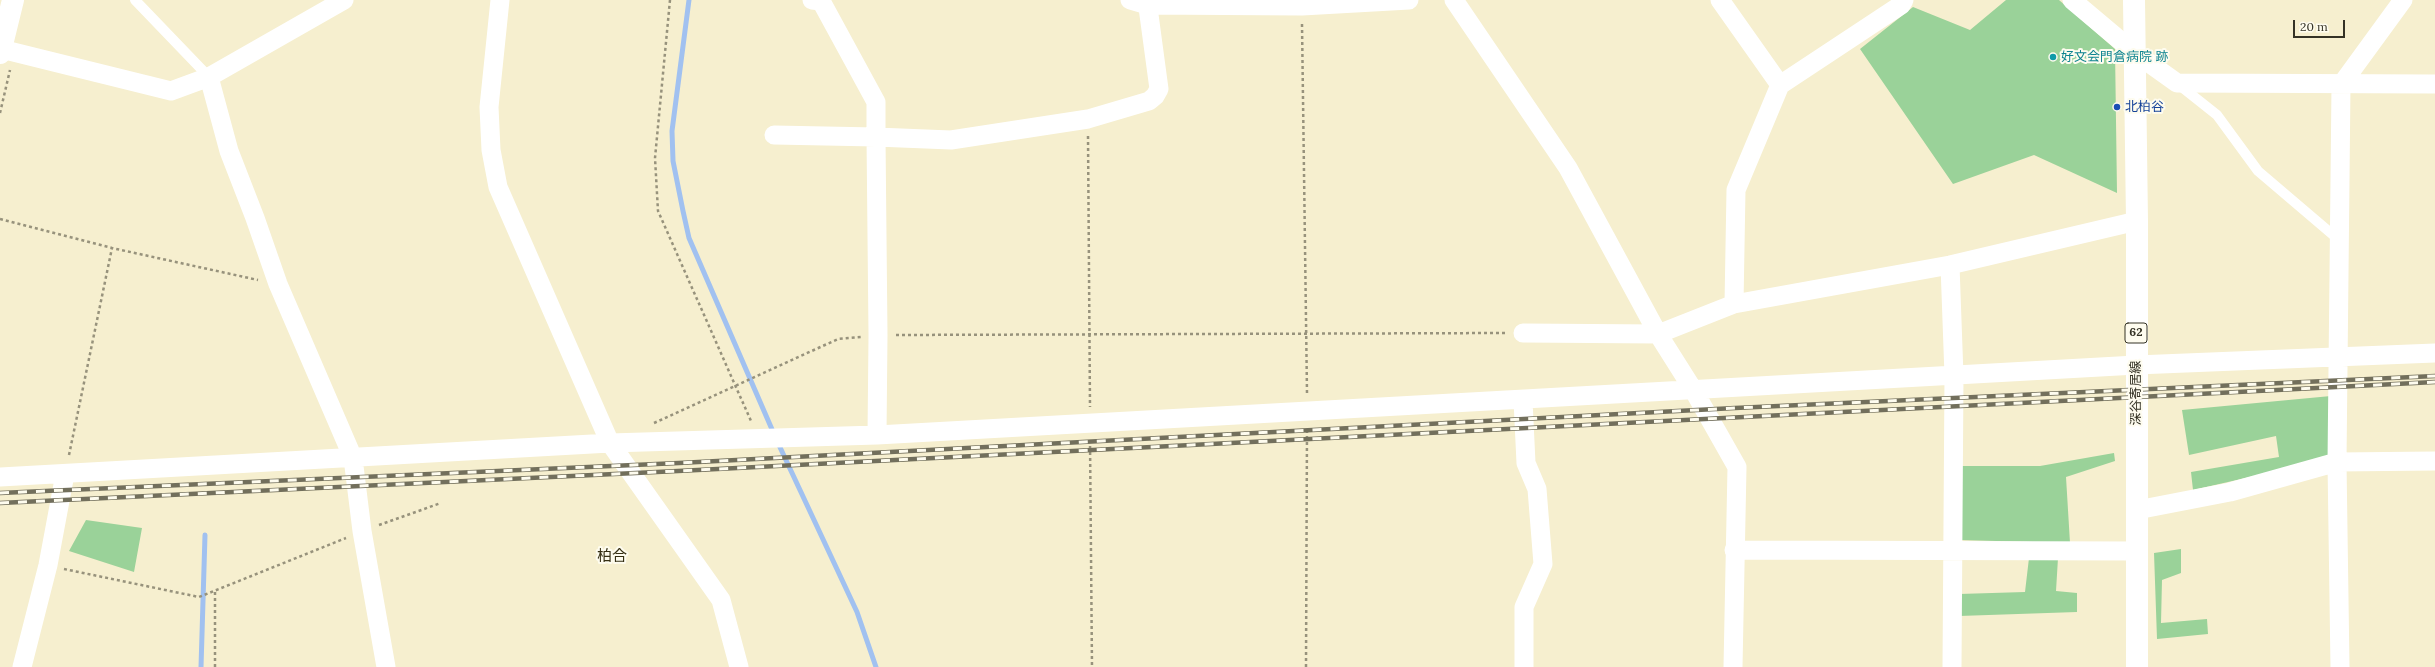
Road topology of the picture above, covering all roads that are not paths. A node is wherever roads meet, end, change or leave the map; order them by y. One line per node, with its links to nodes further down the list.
1 (13, 0): 14 (main road)
2 (135, 0): 16 (lane)
3 (344, 0): 16 (street)
4 (500, 0): 36 (street)
5 (821, 0): 22 (street)
6 (1409, 0): 13 (street)
7 (1454, 0): 28 (street)
8 (1720, 0): 19 (street)
9 (1904, 0): 19 (street)
10 (2072, 0): 15 (street)
11 (2134, 0): 15 (main road, 深谷寄居線 / 62)
12 (2403, 0): 20 (street)
13 (1141, 2): 22 (street)
14 (1, 51): 16 (street)
15 (2135, 53): 17 (street); 23 (main road, 深谷寄居線 / 62)
16 (209, 77): 37 (street)
17 (2176, 83): 20 (street); 24 (lane)
18 (2435, 84): 20 (street)
19 (1780, 85): 26 (street)
20 (2341, 85): 24 (street)
21 (774, 135): 22 (street)
22 (876, 138): 35 (street)
23 (2137, 221): 25 (street); 31 (main road, 深谷寄居線 / 62)
24 (2339, 240): 30 (street)
25 (1950, 265): 26 (street); 32 (street)
26 (1734, 304): 28 (street)
27 (1523, 333): 28 (street)
28 (1658, 334): 33 (street)
29 (2435, 353): 30 (street)
30 (2338, 358): 31 (street); 39 (street)
31 (2136, 365): 32 (street); 42 (main road, 深谷寄居線 / 62)
32 (1954, 376): 33 (street); 43 (street)
33 (1694, 391): 34 (street); 44 (street)
34 (1523, 400): 35 (street); 49 (street)
35 (877, 435): 36 (street)
36 (610, 443): 37 (street); 48 (street)
37 (353, 458): 40 (street); 47 (street)
38 (2435, 461): 39 (street)
39 (2337, 462): 42 (street); 53 (street)
40 (65, 474): 41 (street); 46 (street)
41 (0, 477)
42 (2137, 510): 45 (main road, 深谷寄居線 / 62)
43 (1952, 549): 44 (street); 45 (street); 51 (street)
44 (1734, 550): 50 (street)
45 (2137, 552): 52 (main road, 深谷寄居線 / 62)
46 (22, 667)
47 (386, 667)
48 (739, 667)
49 (1524, 667)
50 (1733, 667)
51 (1952, 667)
52 (2138, 667)
53 (2340, 667)

